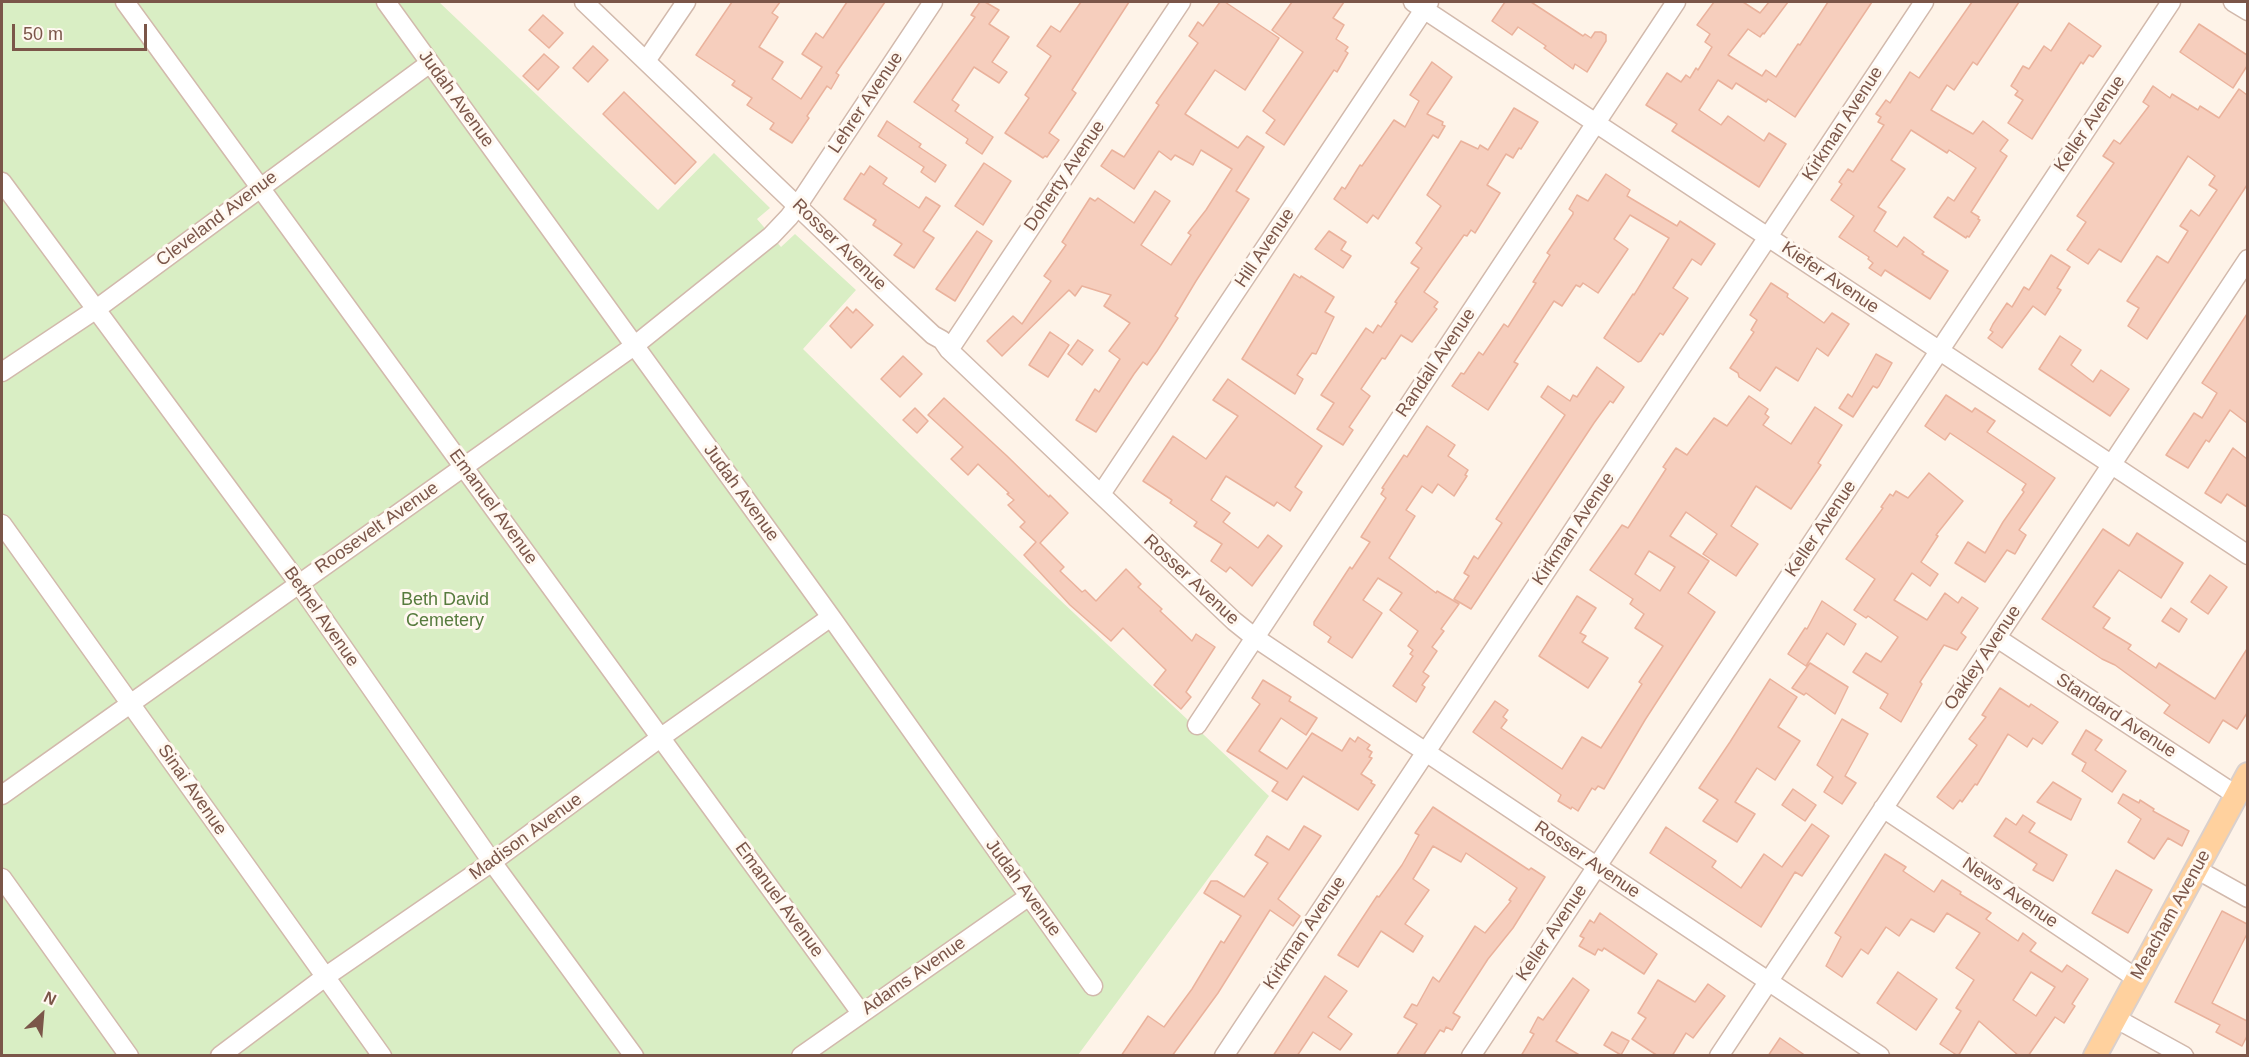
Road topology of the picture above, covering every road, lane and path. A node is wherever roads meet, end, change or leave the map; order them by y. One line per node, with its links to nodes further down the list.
1 (125, 2): 17 (street, Emanuel Avenue)
2 (386, 2): 14 (street, Judah Avenue)
3 (584, 2): 13 (street, Rosser Avenue)
4 (686, 2): 13 (street)
5 (933, 2): 18 (street, Lehrer Avenue)
6 (1181, 2): 24 (street, Doherty Avenue)
7 (1676, 2): 15 (street, Randall Avenue)
8 (1924, 2): 19 (street, Kirkman Avenue)
9 (2171, 2): 25 (street, Keller Avenue)
10 (2233, 2): 12 (street)
11 (1422, 4): 15 (street, Kiefer Avenue); 29 (street, Hill Avenue)
12 (2247, 11)
13 (646, 61): 18 (street, Rosser Avenue)
14 (430, 63): 17 (street, Cleveland Avenue); 23 (street, Judah Avenue)
15 (1596, 123): 19 (street, Kiefer Avenue); 34 (street, Randall Avenue)
16 (2, 182): 22 (street, Bethel Avenue)
17 (260, 187): 22 (street, Cleveland Avenue); 28 (street, Emanuel Avenue)
18 (798, 205): 23 (street, Roosevelt Avenue); 24 (street, Rosser Avenue)
19 (1768, 237): 25 (street, Kiefer Avenue); 39 (street, Kirkman Avenue)
20 (2247, 259): 21 (street, Oakley Avenue)
21 (2242, 280): 27 (street, Oakley Avenue)
22 (95, 310): 26 (street, Cleveland Avenue); 32 (street, Bethel Avenue)
23 (634, 345): 28 (street, Roosevelt Avenue); 33 (street, Judah Avenue)
24 (949, 350): 29 (street, Rosser Avenue)
25 (1940, 351): 27 (street, Kiefer Avenue); 45 (street, Keller Avenue)
26 (2, 372)
27 (2111, 465): 31 (street, Kiefer Avenue); 35 (street, Oakley Avenue)
28 (464, 466): 32 (street, Roosevelt Avenue); 38 (street, Emanuel Avenue)
29 (1101, 494): 34 (street, Rosser Avenue)
30 (2, 524): 36 (street, Sinai Avenue)
31 (2247, 555)
32 (298, 584): 36 (street, Roosevelt Avenue); 44 (street, Bethel Avenue)
33 (831, 617): 38 (street, Madison Avenue); 48 (street, Judah Avenue)
34 (1254, 637): 37 (street, Randall Avenue); 39 (street, Rosser Avenue)
35 (1996, 638): 42 (street, Standard Avenue); 43 (street, Oakley Avenue)
36 (131, 703): 41 (street, Roosevelt Avenue); 50 (street, Sinai Avenue)
37 (1197, 725)
38 (660, 738): 44 (street, Madison Avenue); 54 (street, Emanuel Avenue)
39 (1425, 752): 45 (street, Rosser Avenue); 61 (street, Kirkman Avenue)
40 (2247, 774): 42 (main road, Meacham Avenue)
41 (2, 795)
42 (2236, 795): 46 (main road, Meacham Avenue)
43 (1883, 808): 51 (street, News Avenue); 52 (street, Oakley Avenue)
44 (492, 862): 50 (street, Madison Avenue); 59 (street, Bethel Avenue)
45 (1597, 866): 52 (street, Rosser Avenue); 62 (street, Keller Avenue)
46 (2196, 869): 49 (street); 51 (main road, Meacham Avenue)
47 (2, 878): 56 (street)
48 (1028, 897): 53 (street, Judah Avenue); 54 (street, Adams Avenue)
49 (2247, 898)
50 (325, 977): 57 (street, Madison Avenue); 58 (street, Sinai Avenue)
51 (2136, 978): 55 (main road, Meacham Avenue)
52 (1769, 980): 63 (street, Oakley Avenue); 64 (street, Rosser Avenue)
53 (1093, 986)
54 (861, 1013): 60 (street, Adams Avenue)
55 (2115, 1018): 65 (main road, Meacham Avenue); 66 (street)
56 (129, 1056)
57 (220, 1056)
58 (382, 1056)
59 (634, 1056)
60 (801, 1056)
61 (1224, 1056)
62 (1471, 1056)
63 (1719, 1056)
64 (1880, 1056)
65 (2095, 1056)
66 (2184, 1056)

